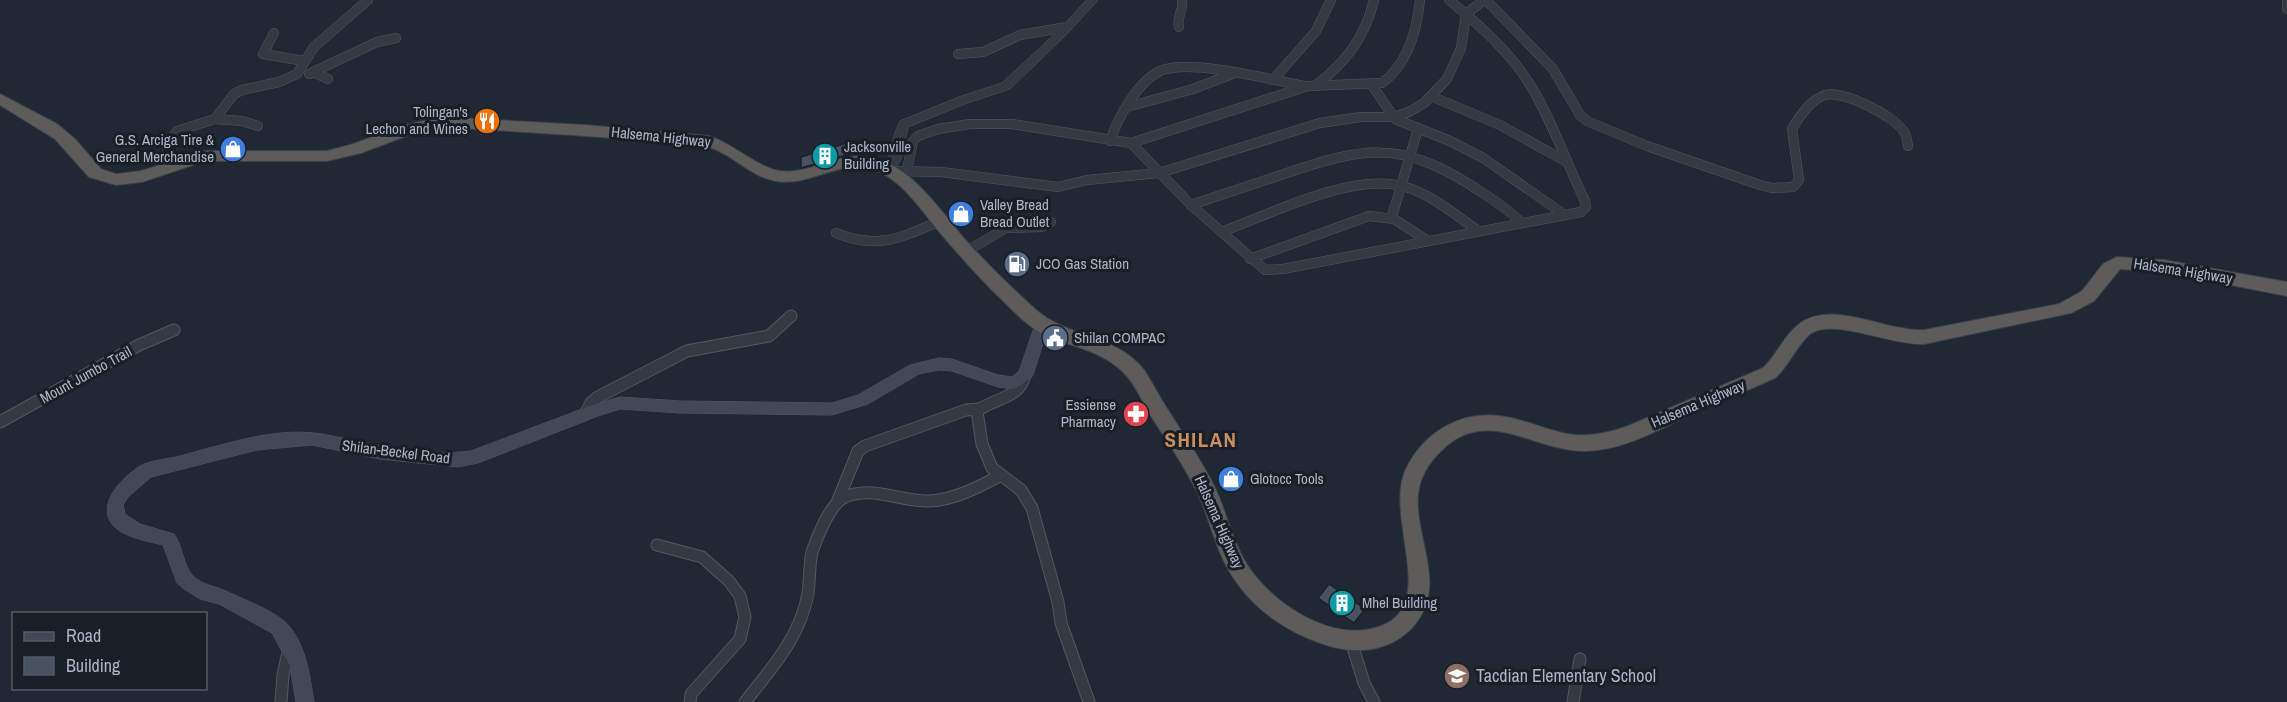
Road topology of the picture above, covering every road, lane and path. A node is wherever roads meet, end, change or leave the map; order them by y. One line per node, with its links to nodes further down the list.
1 (368, 0): 17 (street)
2 (1093, 0): 12 (street)
3 (1182, 0): 13 (street)
4 (1331, 0): 22 (street)
5 (1374, 0): 24 (street)
6 (1420, 0): 23 (street)
7 (1449, 0): 11 (street)
8 (1485, 0): 11 (street); 34 (street)
9 (2287, 0): 10 (street)
10 (2287, 9)
11 (1466, 14): 25 (street); 36 (street)
12 (1067, 27): 16 (street); 38 (street)
13 (1179, 27)
14 (274, 33): 17 (street)
15 (396, 38): 18 (street)
16 (958, 54)
17 (304, 61): 19 (street)
18 (313, 72): 19 (street); 21 (street)
19 (297, 74): 29 (street)
20 (1232, 74): 22 (street); 27 (street); 27 (street)
21 (328, 79)
22 (1273, 80): 24 (street)
23 (1371, 84): 24 (street); 28 (street)
24 (1311, 86): 33 (street)
25 (1433, 97): 28 (street); 36 (street)
26 (0, 99): 37 (highway, Halsema Highway)
27 (1127, 107): 32 (street)
28 (1392, 117): 31 (street); 39 (street)
29 (215, 119): 30 (street); 37 (street)
30 (258, 126)
31 (1418, 129): 35 (street); 42 (street)
32 (1110, 141): 33 (street); 38 (street)
33 (1131, 142): 39 (street)
34 (1908, 146)
35 (1411, 157): 40 (street); 41 (street); 46 (street)
36 (1565, 161): 42 (street)
37 (163, 169): 38 (highway, Halsema Highway)
38 (897, 170): 39 (street); 44 (highway, Halsema Highway)
39 (1159, 172): 41 (street)
40 (1403, 186): 43 (street); 47 (street); 48 (street)
41 (1191, 205): 48 (street)
42 (1565, 215): 46 (street)
43 (1392, 216): 50 (street); 52 (street)
44 (940, 221): 49 (street); 51 (highway, Halsema Highway)
45 (1051, 222): 51 (street)
46 (1521, 222): 47 (street)
47 (1477, 230): 50 (street)
48 (1221, 232): 52 (street)
49 (836, 233)
50 (1428, 241): 52 (street)
51 (967, 251): 55 (highway, Halsema Highway)
52 (1250, 260)
53 (2287, 289): 64 (highway, Halsema Highway)
54 (791, 316): 59 (street)
55 (1042, 325): 57 (main road); 64 (highway, Halsema Highway)
56 (174, 330): 60 (street, Mount Jumbo Trail)
57 (1025, 375): 58 (street); 59 (main road, Shilan-Beckel Road)
58 (979, 409): 61 (street); 62 (street)
59 (585, 414): 65 (main road, Shilan-Beckel Road)
60 (0, 423)
61 (1001, 475): 62 (street); 71 (street)
62 (838, 500): 70 (street)
63 (657, 545): 69 (street)
64 (1351, 641): 72 (street)
65 (290, 645): 67 (street); 68 (main road, Shilan-Beckel Road)
66 (1580, 659): 73 (street)
67 (281, 702)
68 (305, 702)
69 (690, 702)
70 (745, 702)
71 (1089, 702)
72 (1374, 702)
73 (1573, 702)

